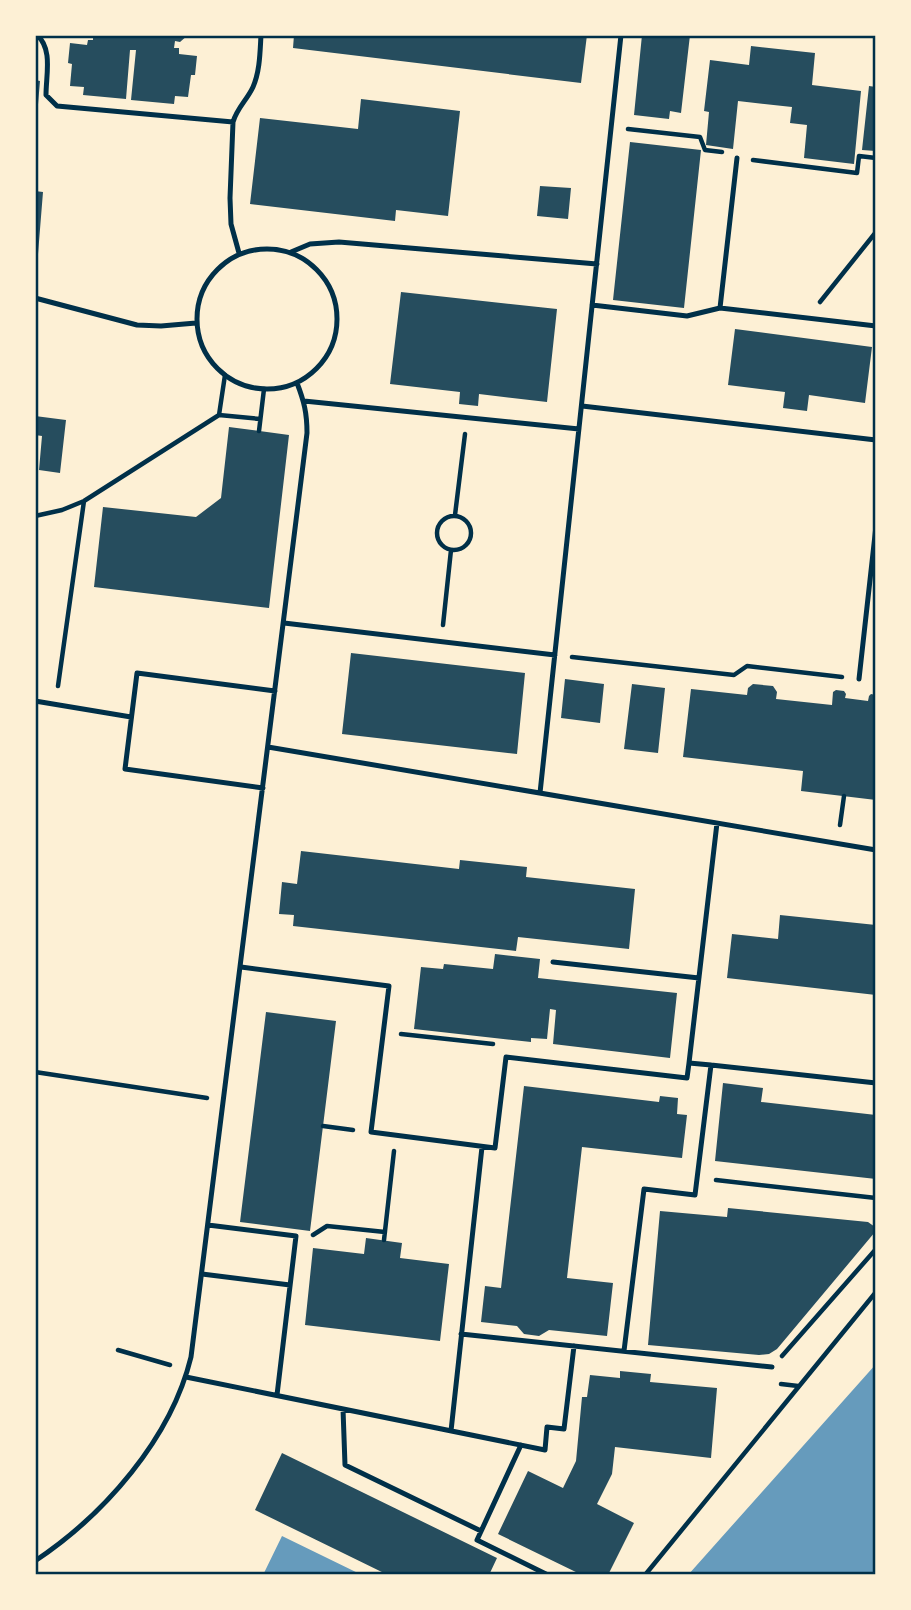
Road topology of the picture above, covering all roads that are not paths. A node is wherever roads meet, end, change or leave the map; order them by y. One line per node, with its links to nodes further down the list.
1 (37, 35): 4 (lane)
2 (261, 35): 4 (lane)
3 (621, 35): 8 (lane)
4 (233, 122): 7 (lane)
5 (737, 159): 11 (lane)
6 (291, 252): 7 (lane); 8 (lane); 14 (lane)
7 (239, 253): 12 (lane)
8 (597, 264): 10 (lane)
9 (35, 298): 12 (lane)
10 (592, 305): 11 (lane); 16 (lane)
11 (720, 308): 13 (lane)
12 (196, 323): 14 (lane)
13 (876, 326)
14 (297, 383): 15 (lane)
15 (304, 401): 17 (lane); 20 (lane)
16 (582, 406): 17 (lane); 18 (lane)
17 (579, 429): 21 (lane)
18 (876, 440)
19 (876, 526): 22 (lane)
20 (284, 623): 21 (lane); 23 (lane)
21 (555, 655): 28 (lane)
22 (859, 679)
23 (275, 691): 25 (lane); 26 (lane)
24 (35, 701): 25 (lane)
25 (131, 717): 27 (lane)
26 (268, 747): 27 (lane); 28 (lane)
27 (263, 788): 32 (lane)
28 (540, 793): 29 (lane)
29 (717, 823): 30 (lane); 33 (lane)
30 (876, 850)
31 (553, 962): 33 (lane)
32 (241, 967): 37 (lane); 38 (lane)
33 (699, 978): 34 (lane)
34 (689, 1063): 35 (lane); 37 (lane)
35 (711, 1065): 36 (lane); 43 (lane)
36 (876, 1083)
37 (482, 1147): 41 (lane)
38 (208, 1225): 39 (lane); 40 (lane)
39 (202, 1274): 40 (lane); 45 (lane)
40 (290, 1285): 46 (lane)
41 (461, 1334): 42 (lane); 48 (lane)
42 (574, 1346): 43 (lane); 49 (lane)
43 (624, 1352): 44 (lane)
44 (772, 1367)
45 (187, 1373): 46 (lane); 51 (lane)
46 (277, 1395): 47 (lane)
47 (343, 1409): 48 (lane); 50 (lane)
48 (451, 1430): 49 (lane)
49 (521, 1445): 50 (lane)
50 (481, 1531): 52 (lane)
51 (35, 1561)
52 (548, 1575)

